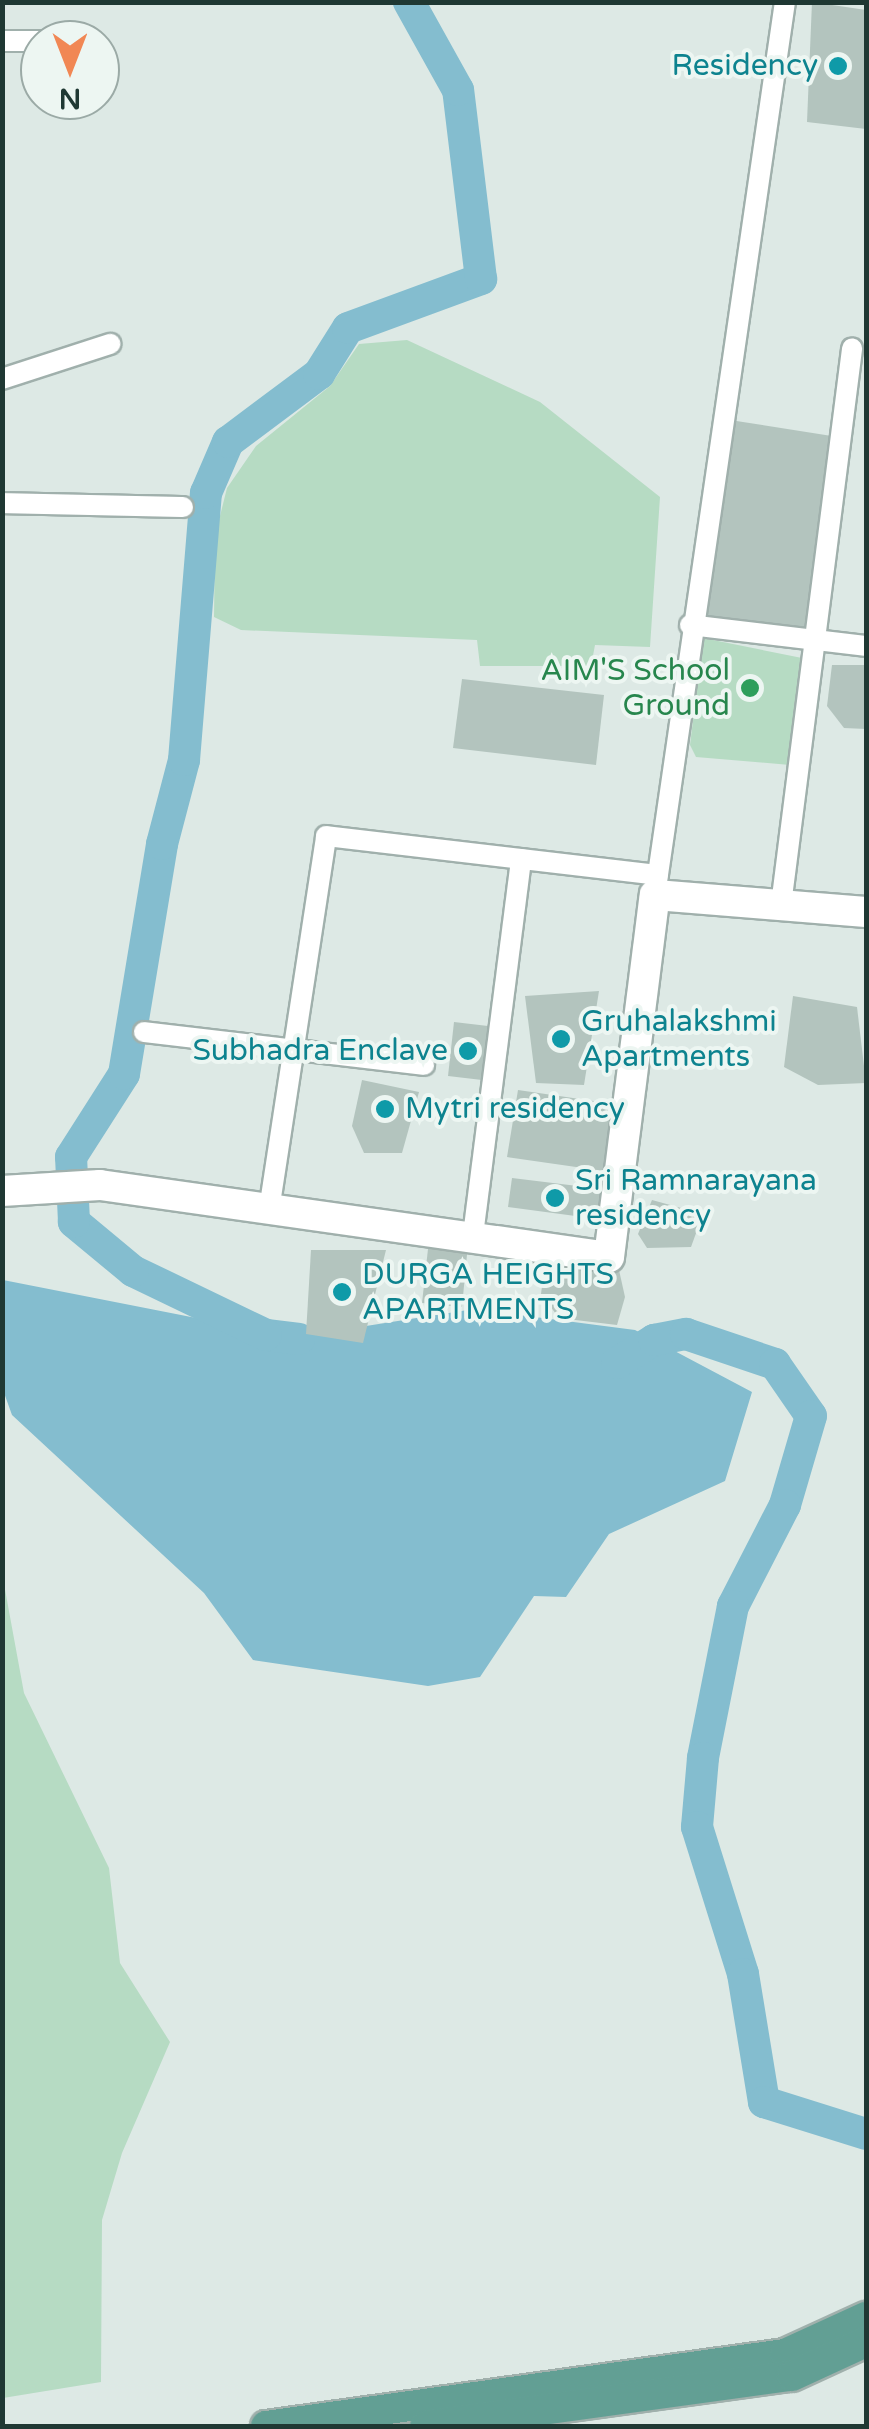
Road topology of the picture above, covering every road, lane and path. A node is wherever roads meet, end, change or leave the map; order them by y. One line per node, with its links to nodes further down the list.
1 (785, 2): 7 (street)
2 (110, 344): 4 (street)
3 (852, 348): 8 (street)
4 (2, 379)
5 (2, 504): 6 (street)
6 (183, 507)
7 (690, 625): 8 (street); 11 (street)
8 (819, 641): 9 (street); 12 (street)
9 (866, 646)
10 (522, 859): 11 (street); 15 (street); 19 (street)
11 (656, 885): 12 (street); 19 (street)
12 (781, 905): 13 (street)
13 (866, 912)
14 (144, 1032): 15 (street)
15 (297, 1049): 16 (street); 18 (street)
16 (424, 1065)
17 (15, 1188): 18 (street)
18 (269, 1210): 19 (street)
19 (473, 1235)
20 (866, 2317): 22 (main road)
21 (866, 2342): 23 (main road)
22 (266, 2426)
23 (425, 2426)

